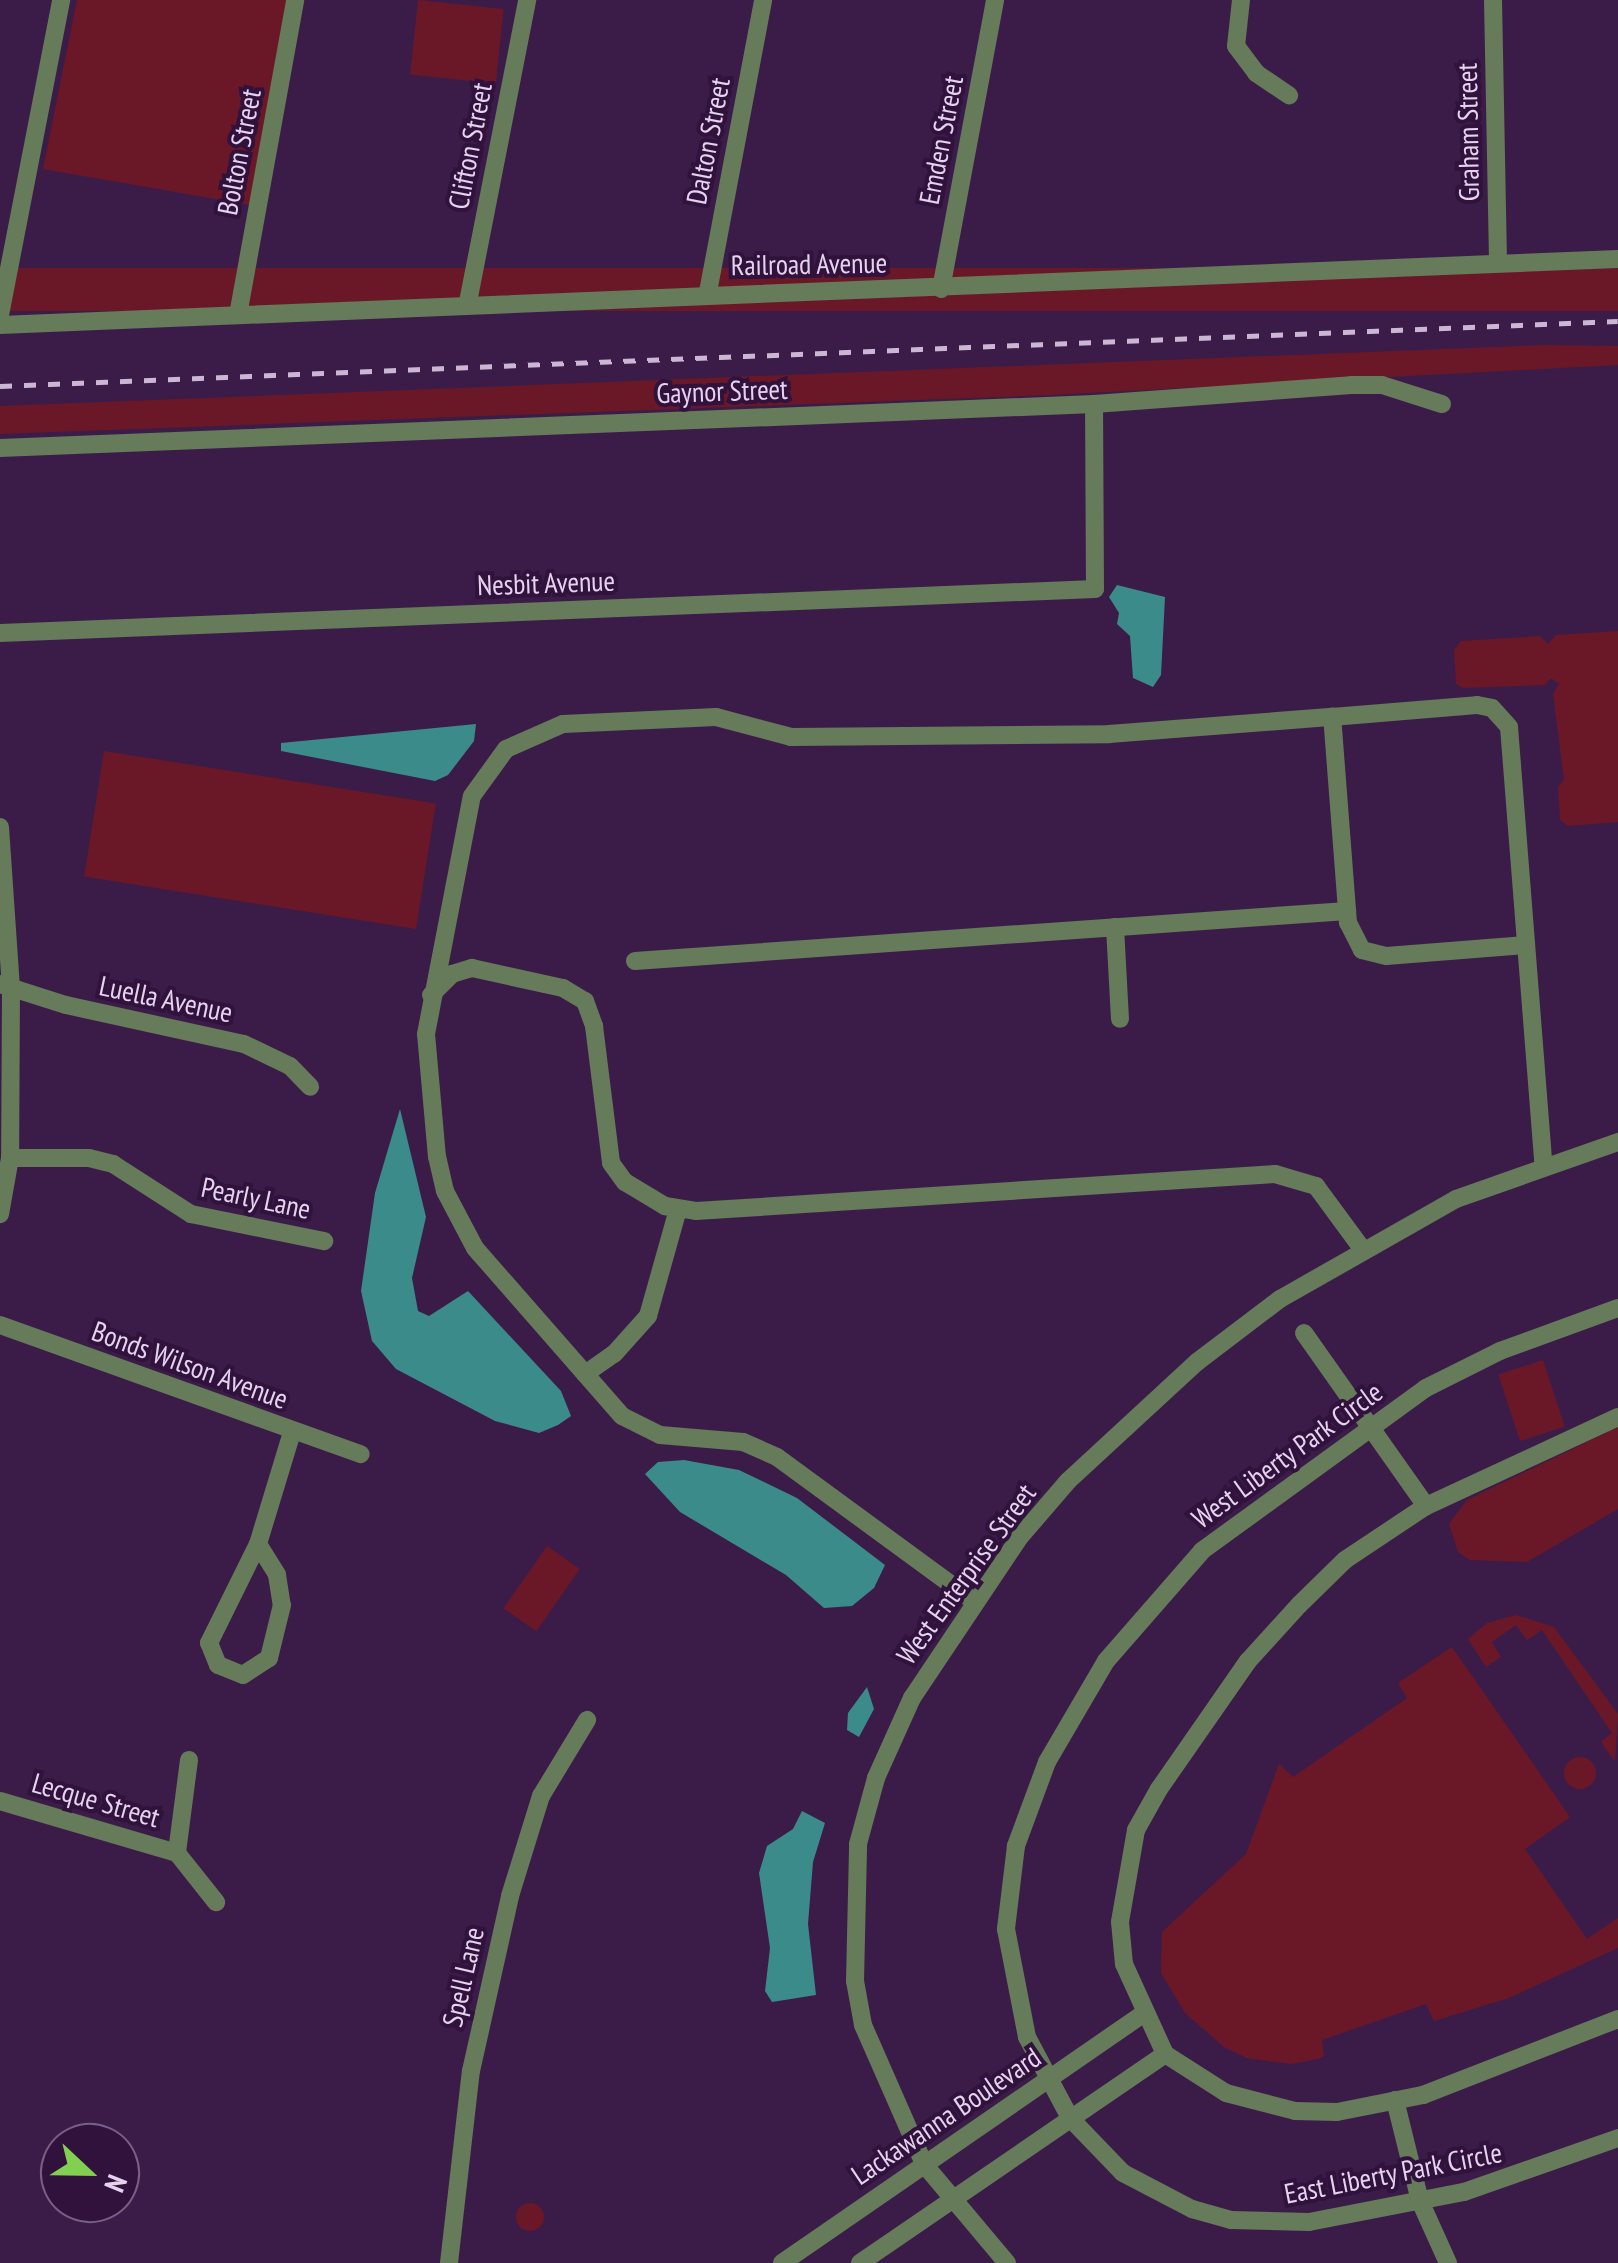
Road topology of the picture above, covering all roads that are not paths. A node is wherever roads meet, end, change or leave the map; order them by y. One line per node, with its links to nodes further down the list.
1 (61, 0): 14 (street)
2 (295, 0): 15 (street, Bolton Street)
3 (527, 0): 13 (street, Clifton Street)
4 (763, 0): 12 (street, Dalton Street)
5 (995, 0): 11 (street, Emden Street)
6 (1241, 0): 8 (street)
7 (1492, 0): 10 (street, Graham Street)
8 (1289, 95)
9 (1618, 259): 10 (street, Railroad Avenue)
10 (1498, 264): 11 (street, Railroad Avenue)
11 (941, 290): 12 (street, Railroad Avenue)
12 (708, 292): 13 (street, Railroad Avenue)
13 (468, 302): 15 (street, Railroad Avenue)
14 (0, 315)
15 (238, 315): 16 (street, Railroad Avenue)
16 (0, 325)
17 (1094, 404): 18 (street, Gaynor Street); 19 (street, Gaynor Street); 20 (street, Nesbit Avenue)
18 (1442, 404)
19 (0, 448)
20 (0, 633)
21 (1332, 718): 23 (street); 25 (street); 28 (street)
22 (0, 827): 27 (street)
23 (1347, 911): 24 (street); 25 (street)
24 (1114, 927): 26 (street); 29 (street)
25 (1526, 945): 33 (street)
26 (635, 961)
27 (6, 985): 30 (street, Luella Avenue); 32 (street)
28 (430, 996): 34 (street); 41 (street)
29 (1120, 1020)
30 (310, 1087)
31 (1618, 1142): 33 (street, West Enterprise Street)
32 (10, 1158): 35 (street); 36 (street, Pearly Lane)
33 (1544, 1168): 37 (street, West Enterprise Street)
34 (678, 1208): 37 (street); 41 (street)
35 (0, 1214)
36 (324, 1240)
37 (1363, 1250): 48 (street, West Enterprise Street)
38 (1618, 1308): 43 (street, West Liberty Park Circle)
39 (0, 1326): 44 (street, Bonds Wilson Avenue)
40 (1304, 1333): 43 (street)
41 (585, 1374): 48 (street)
42 (1618, 1417): 46 (street)
43 (1370, 1426): 46 (street); 57 (street, West Liberty Park Circle)
44 (292, 1432): 45 (street, Bonds Wilson Avenue); 47 (street)
45 (361, 1454)
46 (1426, 1506): 54 (street)
47 (258, 1544): 47 (street)
48 (974, 1602): 61 (street, West Enterprise Street)
49 (587, 1720): 64 (street, Spell Lane)
50 (188, 1760): 52 (street)
51 (0, 1801): 52 (street, Lecque Street)
52 (177, 1853): 53 (street)
53 (216, 1902)
54 (1142, 2015): 56 (street); 57 (street, Lackawanna Boulevard)
55 (1618, 2019): 58 (street)
56 (1165, 2054): 58 (street); 59 (street)
57 (1048, 2080): 59 (street, East Liberty Park Circle); 61 (street, Lackawanna Boulevard)
58 (1396, 2100): 63 (street)
59 (1070, 2118): 62 (street); 63 (street, East Liberty Park Circle)
60 (1618, 2138): 63 (street, East Liberty Park Circle)
61 (924, 2164): 62 (street, West Enterprise Street); 65 (street, Lackawanna Boulevard)
62 (950, 2202): 66 (street); 67 (street, West Enterprise Street)
63 (1420, 2202): 68 (street)
64 (449, 2263)
65 (782, 2263)
66 (860, 2263)
67 (1006, 2263)
68 (1448, 2263)

